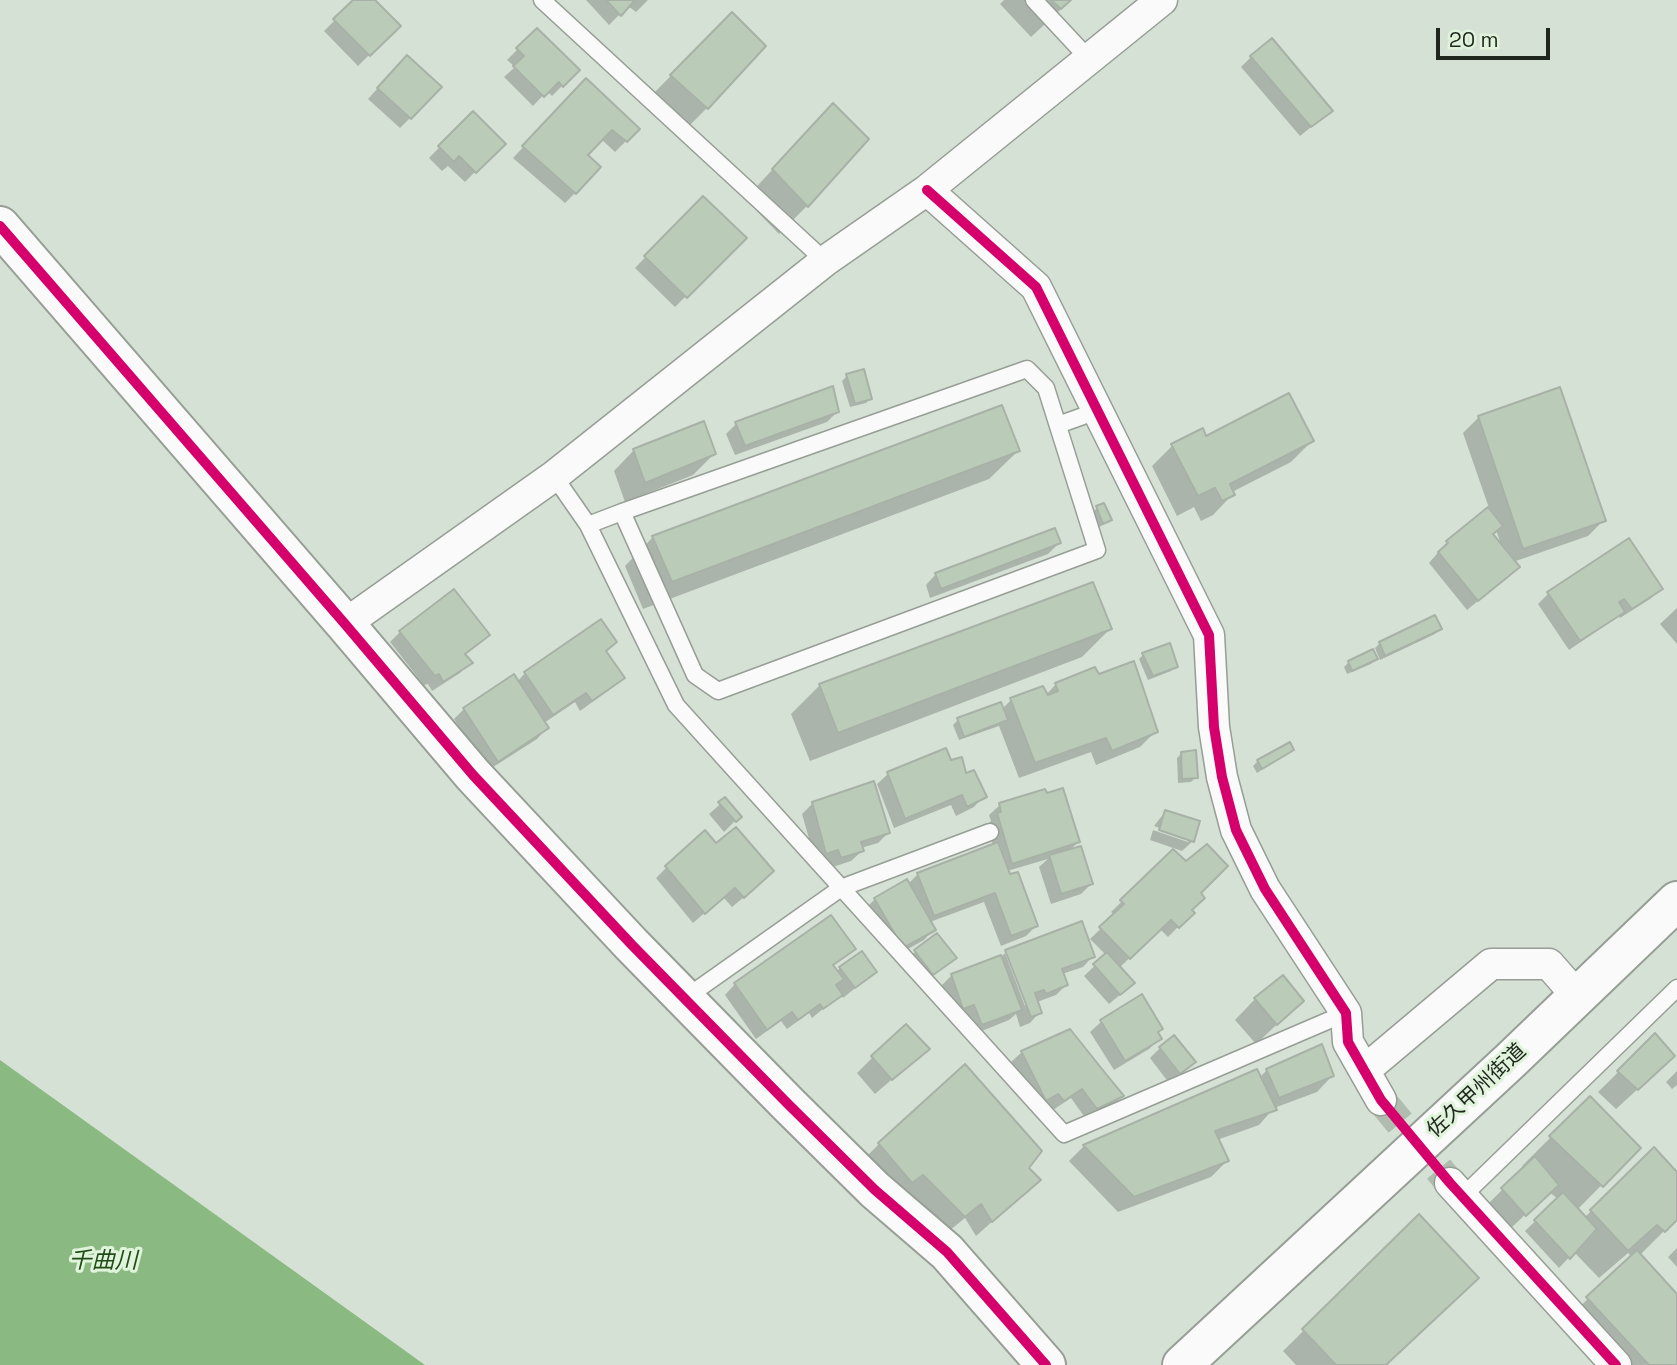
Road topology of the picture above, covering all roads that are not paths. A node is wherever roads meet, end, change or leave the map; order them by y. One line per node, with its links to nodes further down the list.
1 (1034, 0): 4 (lane)
2 (1162, 0): 4 (street)
3 (550, 3): 7 (lane)
4 (1089, 59): 5 (street)
5 (927, 190): 7 (street); 8 (street)
6 (0, 226): 13 (main road)
7 (825, 261): 10 (street)
8 (1097, 411): 9 (lane); 20 (street)
9 (1058, 425): 11 (lane); 11 (lane)
10 (554, 476): 12 (lane); 13 (street)
11 (622, 512): 12 (lane)
12 (589, 525): 15 (lane)
13 (345, 624): 19 (main road)
14 (990, 832): 15 (lane)
15 (841, 888): 19 (lane); 20 (lane)
16 (1677, 901): 18 (main road, 佐久甲州街道)
17 (1677, 988): 23 (lane)
18 (1577, 996): 21 (street); 25 (main road, 佐久甲州街道)
19 (684, 999): 24 (main road)
20 (1346, 1013): 21 (street)
21 (1365, 1070): 22 (street)
22 (1381, 1100)
23 (1456, 1190): 26 (street)
24 (1046, 1365)
25 (1182, 1365)
26 (1616, 1365)

